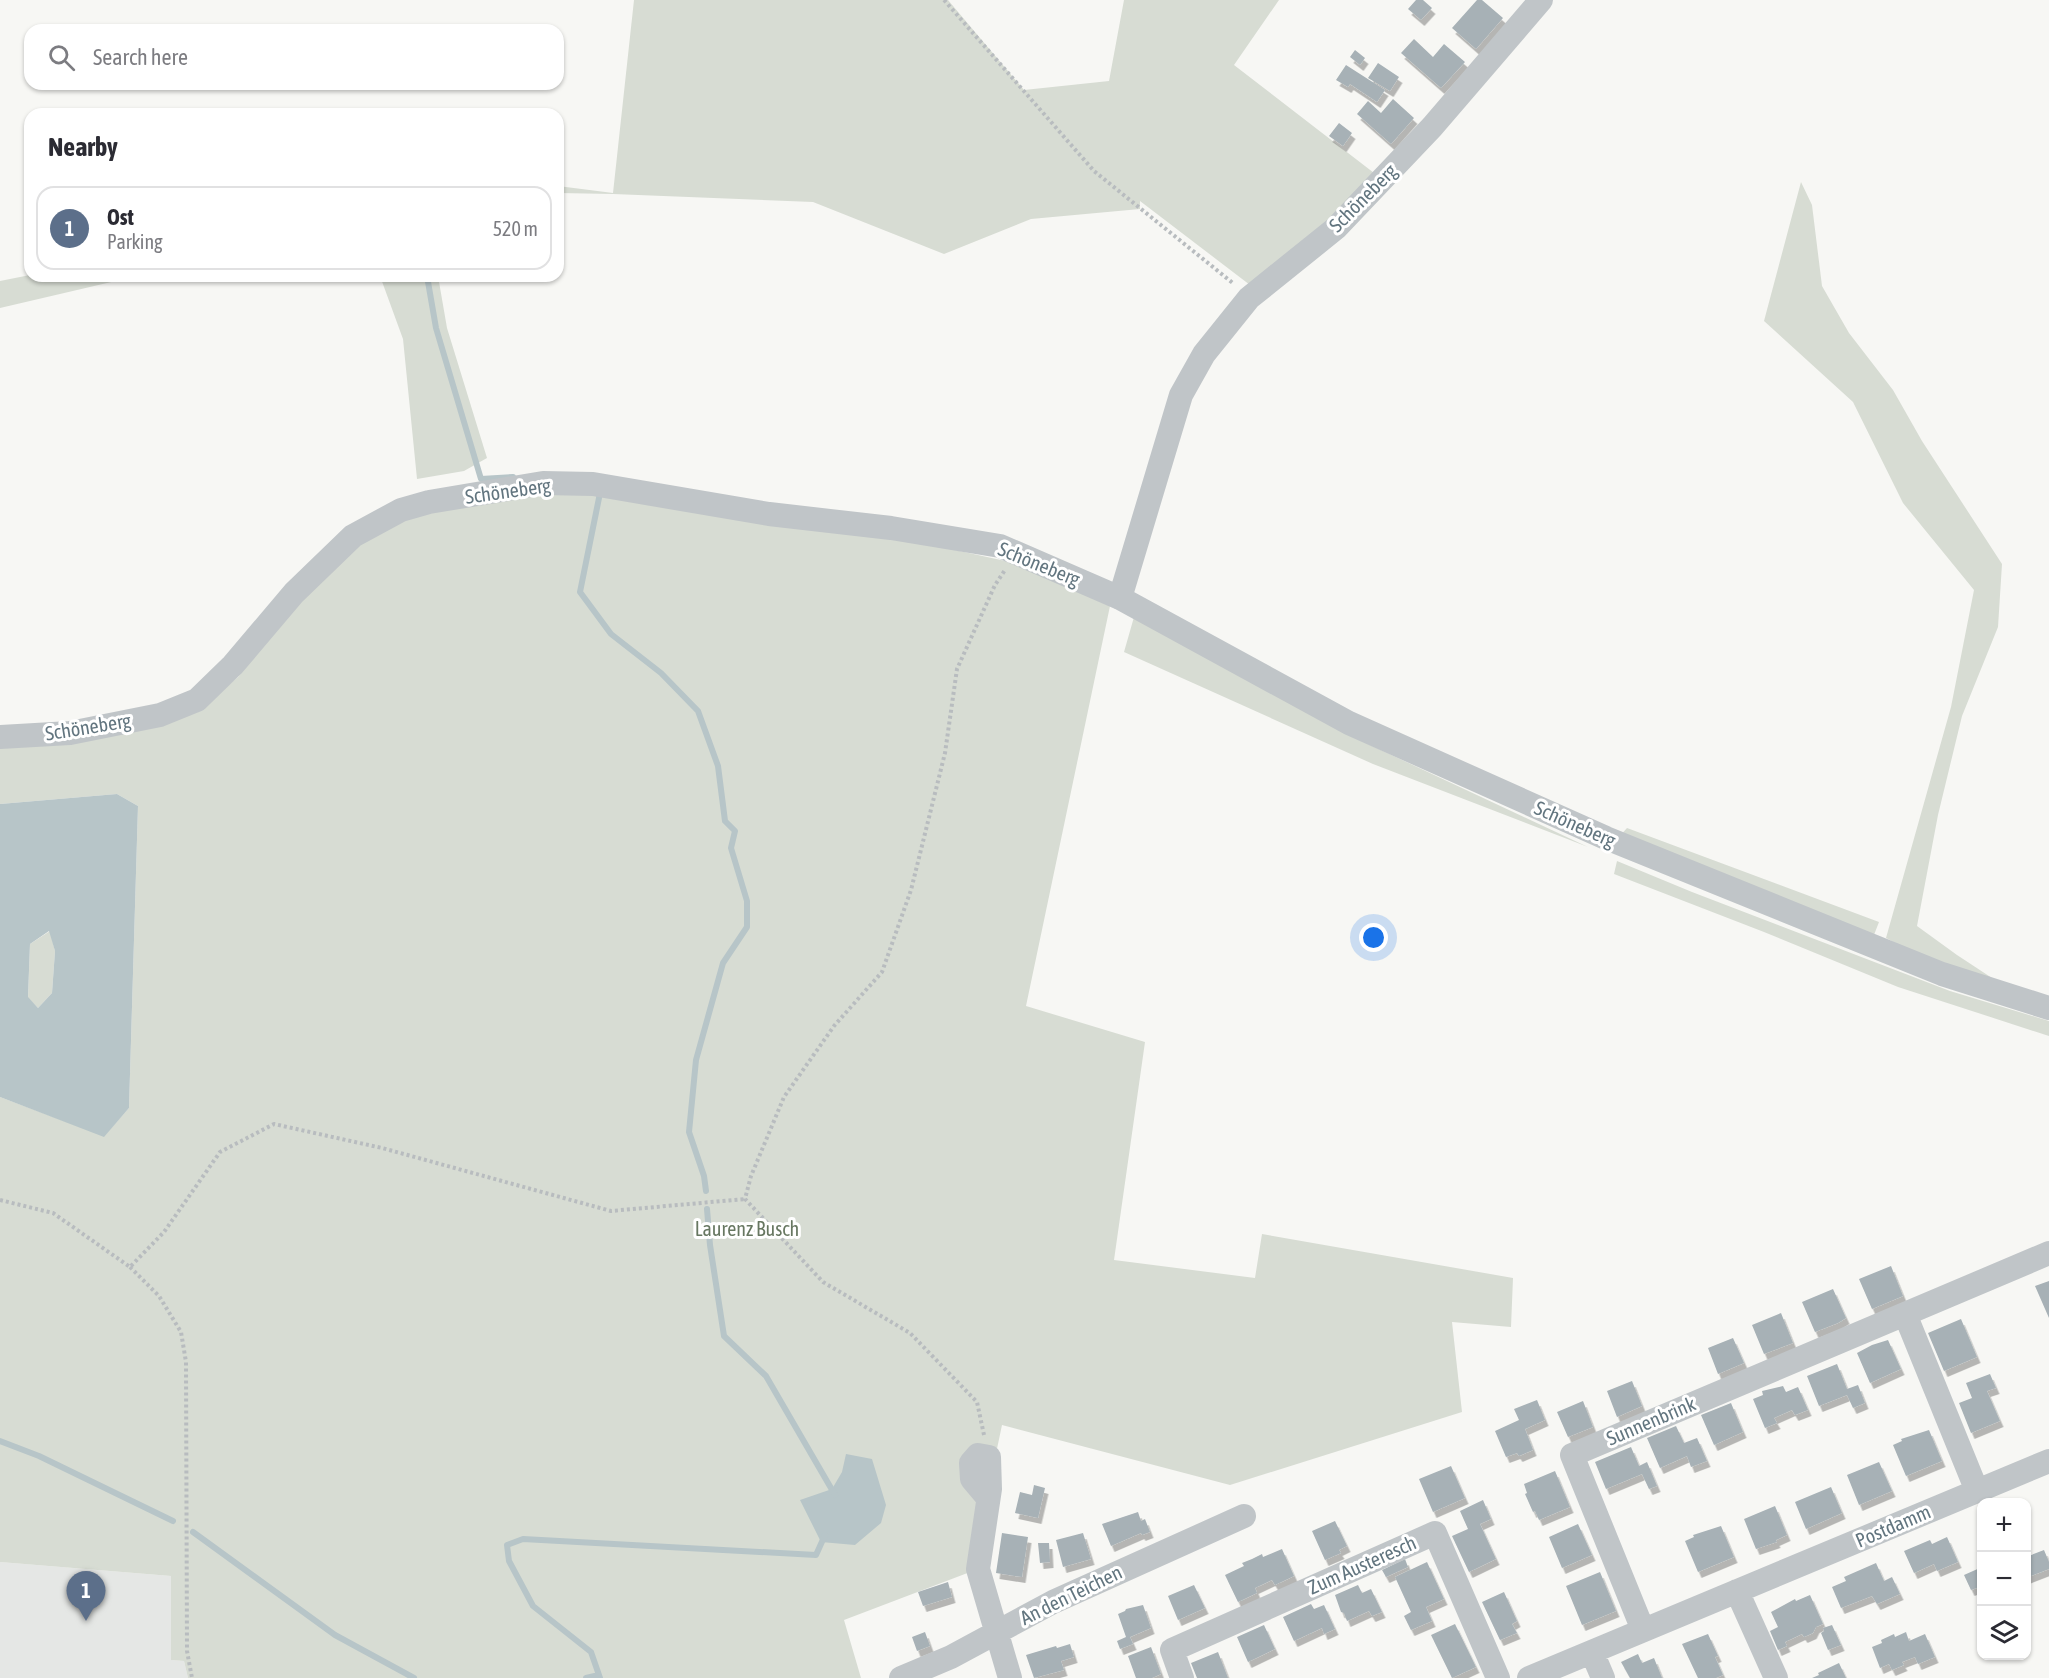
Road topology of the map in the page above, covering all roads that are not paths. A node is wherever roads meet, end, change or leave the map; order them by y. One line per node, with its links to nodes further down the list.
1 (1541, 0): 2 (street, Schöneberg)
2 (1120, 598): 3 (street, Schöneberg); 4 (street, Schöneberg)
3 (0, 737)
4 (2049, 1008)
5 (2049, 1253): 6 (street, Sunnenbrink)
6 (1905, 1314): 9 (street); 12 (street, Sunnenbrink)
7 (989, 1457): 13 (street)
8 (2049, 1461): 9 (street, Postdamm)
9 (1977, 1491): 11 (street, Postdamm)
10 (1244, 1516): 13 (street, An den Teichen)
11 (1737, 1592): 12 (street, Postdamm); 21 (street)
12 (1643, 1630): 14 (street, Postdamm)
13 (997, 1632): 15 (street, An den Teichen); 16 (street)
14 (1592, 1652): 19 (street, Postdamm); 20 (street)
15 (901, 1678)
16 (1010, 1678)
17 (1182, 1678): 18 (street, Zum Austeresch)
18 (1498, 1678)
19 (1529, 1678)
20 (1603, 1678)
21 (1776, 1678)

